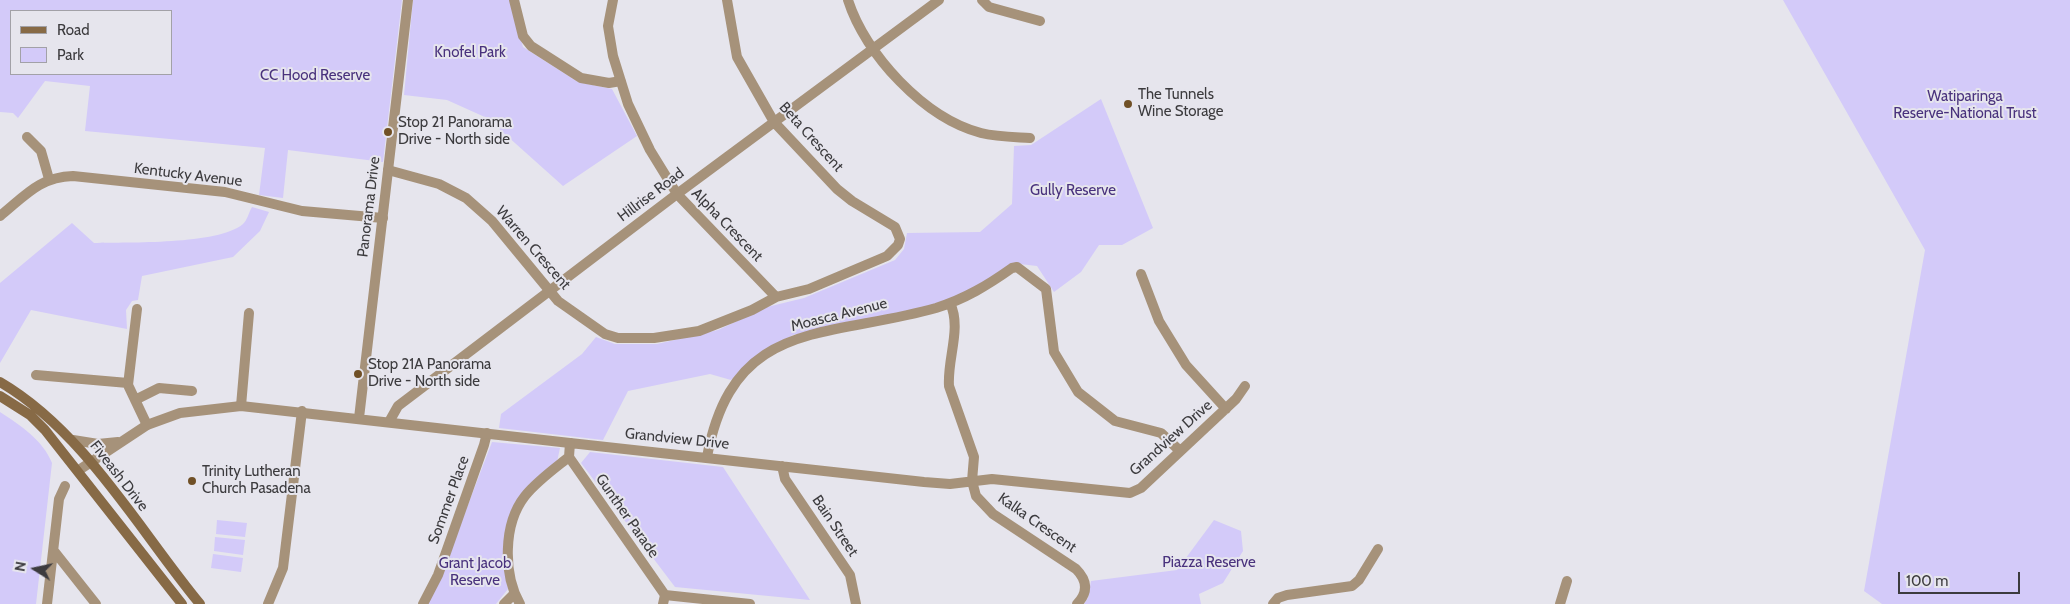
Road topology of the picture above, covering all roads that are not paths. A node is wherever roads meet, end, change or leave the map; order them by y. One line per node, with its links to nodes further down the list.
1 (408, 0): 14 (street, Panorama Drive)
2 (514, 0): 10 (street)
3 (613, 0): 10 (street, Alpha Crescent)
4 (727, 0): 11 (street, Beta Crescent)
5 (848, 0): 9 (street)
6 (939, 0): 9 (street, Hillrise Road)
7 (982, 0): 8 (street)
8 (1040, 21)
9 (872, 49): 11 (street, Hillrise Road); 13 (street)
10 (621, 81): 16 (street, Alpha Crescent)
11 (774, 122): 16 (street, Hillrise Road); 19 (street, Beta Crescent)
12 (27, 136): 15 (street)
13 (1030, 138)
14 (388, 170): 18 (street, Panorama Drive); 21 (street, Warren Crescent)
15 (49, 179): 17 (street); 18 (street, Kentucky Avenue)
16 (676, 194): 21 (street, Hillrise Road); 22 (street, Alpha Crescent)
17 (0, 216)
18 (383, 218): 36 (street, Panorama Drive)
19 (900, 239): 22 (street, Warren Crescent)
20 (1141, 274): 34 (street)
21 (549, 291): 22 (street, Warren Crescent); 37 (street, Hillrise Road)
22 (776, 297)
23 (950, 303): 43 (street, Moasca Avenue); 45 (street, Moasca Avenue); 49 (street)
24 (137, 309): 28 (street)
25 (249, 313): 33 (street)
26 (36, 375): 28 (street)
27 (0, 382): 40 (main road, Fiveash Drive)
28 (128, 383): 32 (street)
29 (1245, 386): 34 (street, Grandview Drive)
30 (192, 391): 32 (street)
31 (0, 396): 48 (main road, Fiveash Drive)
32 (135, 400): 38 (street)
33 (241, 406): 35 (street, Grandview Drive); 38 (street, Grandview Drive)
34 (1226, 409): 43 (street, Grandview Drive)
35 (302, 411): 36 (street, Grandview Drive); 60 (street)
36 (359, 418): 37 (street, Grandview Drive)
37 (389, 422): 39 (street, Grandview Drive)
38 (147, 425): 41 (street, Grandview Drive)
39 (486, 433): 42 (street, Grandview Drive); 61 (street, Sommer Place)
40 (73, 440): 41 (street); 46 (main road, Fiveash Drive)
41 (122, 442): 46 (street, Grandview Drive)
42 (570, 443): 44 (street); 45 (street, Grandview Drive)
43 (1180, 451): 49 (street, Grandview Drive)
44 (569, 457): 54 (street); 55 (street, Gunther Parade)
45 (706, 457): 47 (street, Grandview Drive)
46 (90, 463): 48 (street, Grandview Drive); 56 (main road, Fiveash Drive)
47 (782, 466): 49 (street, Grandview Drive); 65 (street, Bain Street)
48 (79, 470): 59 (main road, Fiveash Drive)
49 (972, 481): 66 (street, Kalka Crescent)
50 (65, 486): 52 (street)
51 (1378, 549): 67 (street)
52 (54, 551): 57 (street); 58 (street)
53 (1567, 581): 68 (street)
54 (514, 594): 62 (street); 63 (street)
55 (664, 600): 64 (street)
56 (196, 603)
57 (47, 604)
58 (96, 604)
59 (182, 604)
60 (268, 604)
61 (424, 604)
62 (504, 604)
63 (520, 604)
64 (750, 604)
65 (856, 604)
66 (1077, 604)
67 (1273, 604)
68 (1560, 604)

